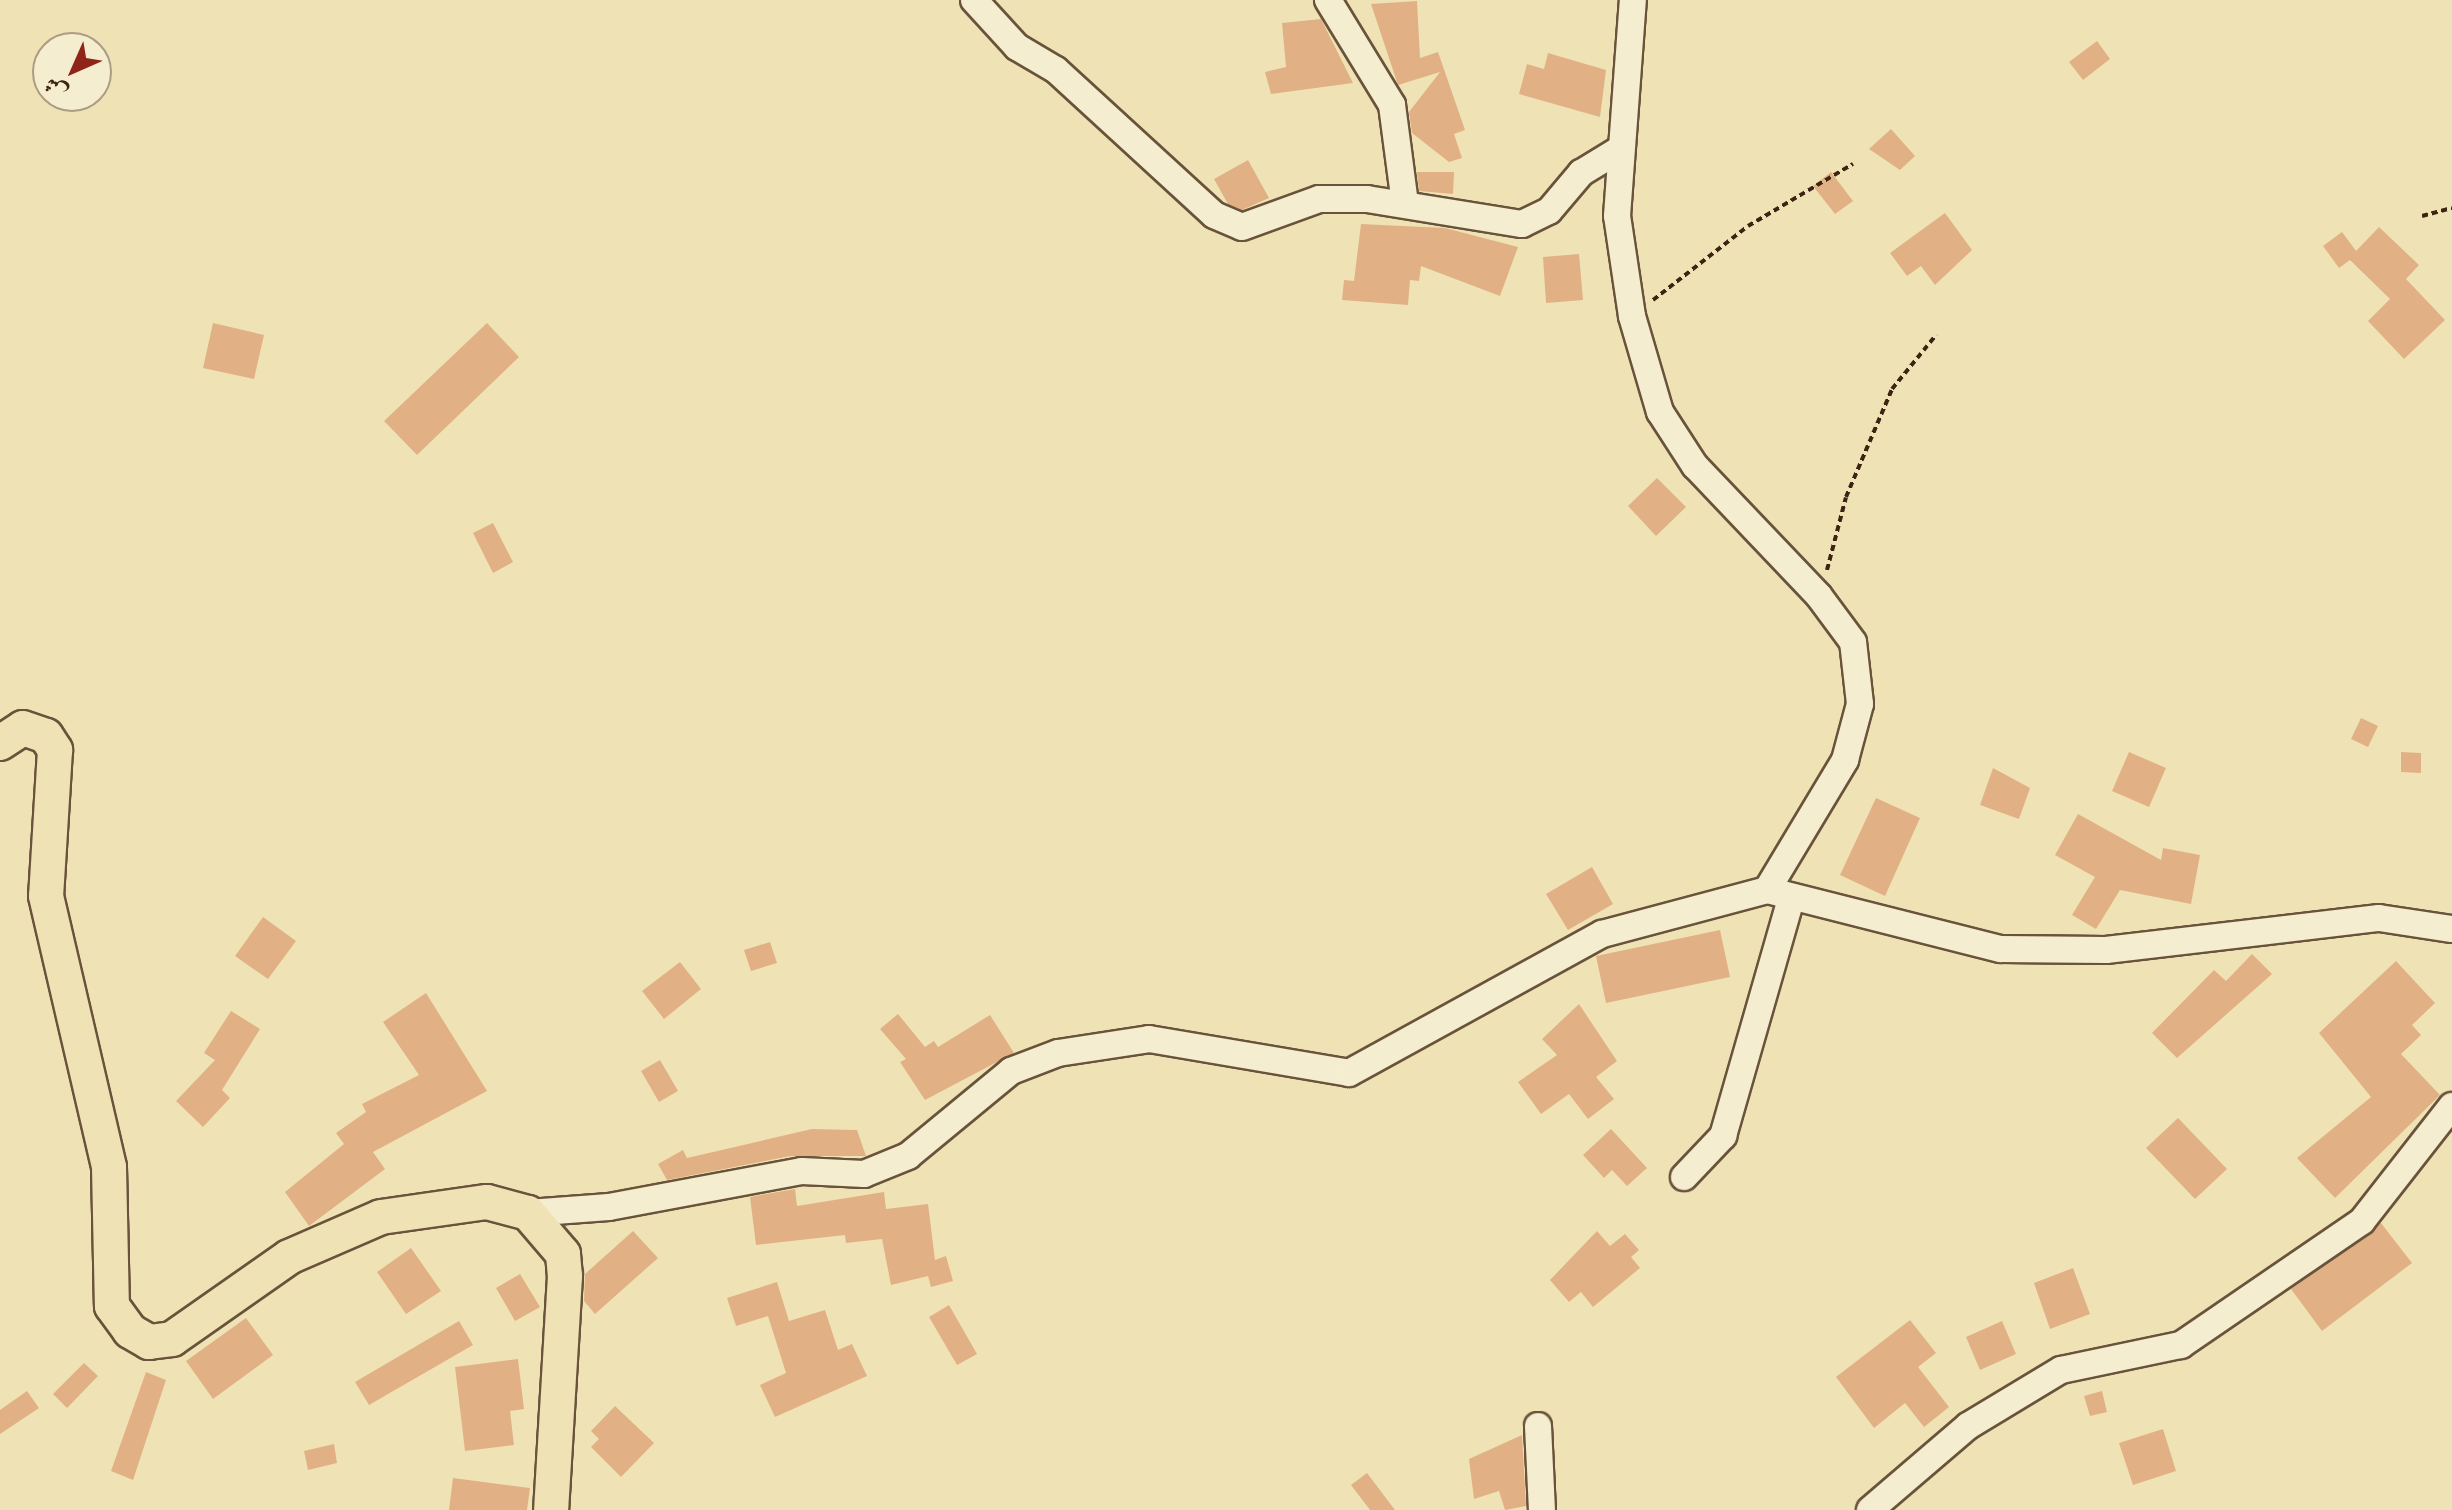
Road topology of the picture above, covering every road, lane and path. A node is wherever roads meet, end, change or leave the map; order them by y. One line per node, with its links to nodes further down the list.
1 (974, 0): 6 (street)
2 (1328, 0): 6 (street)
3 (1633, 0): 4 (street)
4 (1619, 150): 6 (street); 9 (street)
5 (1853, 164): 9 (path)
6 (1405, 204)
7 (2452, 208): 8 (path)
8 (2422, 216)
9 (1632, 316): 11 (street)
10 (1936, 335): 11 (path)
11 (1819, 596): 13 (street)
12 (0, 743): 17 (main road)
13 (1779, 894): 14 (street); 16 (street); 17 (street)
14 (2452, 929)
15 (2452, 1106): 21 (street)
16 (1684, 1177)
17 (528, 1213): 19 (main road)
18 (1538, 1426): 20 (street)
19 (551, 1510)
20 (1542, 1510)
21 (1870, 1510)

